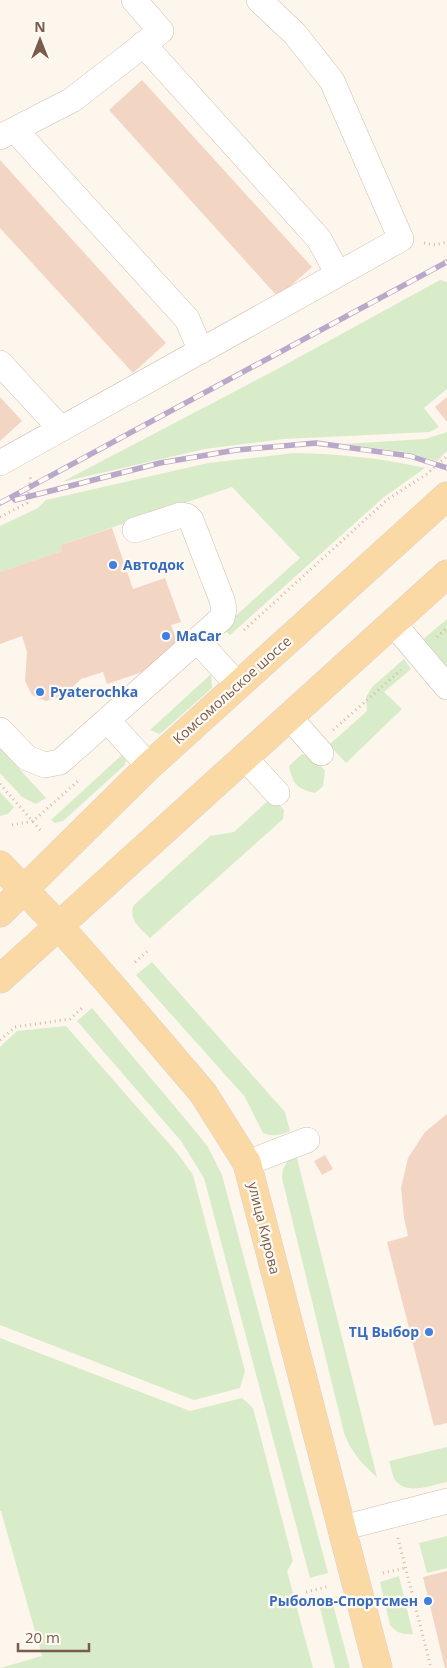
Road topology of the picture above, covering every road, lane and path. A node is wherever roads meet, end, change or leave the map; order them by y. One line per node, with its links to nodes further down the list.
1 (134, 0): 3 (street)
2 (260, 0): 5 (street)
3 (144, 44): 4 (street); 5 (street)
4 (8, 134): 6 (street)
5 (338, 274): 6 (street)
6 (201, 350): 8 (street)
7 (0, 363): 8 (street)
8 (60, 429): 9 (street)
9 (34, 444): 10 (street); 12 (path)
10 (0, 463)
11 (447, 496): 19 (main road, Комсомольское шоссе)
12 (0, 517)
13 (135, 530): 17 (street)
14 (447, 574): 15 (main road)
15 (393, 623): 18 (street); 21 (main road)
16 (447, 628): 18 (path)
17 (198, 640): 19 (street); 22 (street)
18 (418, 654): 20 (street); 24 (path)
19 (237, 684): 26 (main road, Комсомольское шоссе)
20 (447, 687)
21 (289, 717): 24 (street); 25 (main road)
22 (106, 720): 23 (street); 26 (street)
23 (0, 730)
24 (318, 749)
25 (244, 757): 28 (street); 33 (main road)
26 (149, 766): 31 (main road, Комсомольское шоссе)
27 (0, 784): 29 (path)
28 (277, 793)
29 (42, 832)
30 (0, 865): 31 (main road, улица Кирова)
31 (23, 890): 32 (main road, Комсомольское шоссе); 33 (main road, улица Кирова)
32 (0, 913)
33 (58, 925): 36 (main road); 40 (main road, улица Кирова)
34 (150, 949): 35 (path)
35 (135, 962)
36 (0, 979)
37 (82, 1008): 38 (path)
38 (0, 1040)
39 (307, 1140): 40 (street)
40 (248, 1163): 42 (main road, улица Кирова)
41 (447, 1501): 42 (street)
42 (342, 1528): 48 (main road, улица Кирова)
43 (396, 1534): 44 (path)
44 (405, 1568): 45 (path); 49 (path)
45 (383, 1573)
46 (330, 1586): 47 (path)
47 (306, 1592)
48 (378, 1668)
49 (431, 1668)

